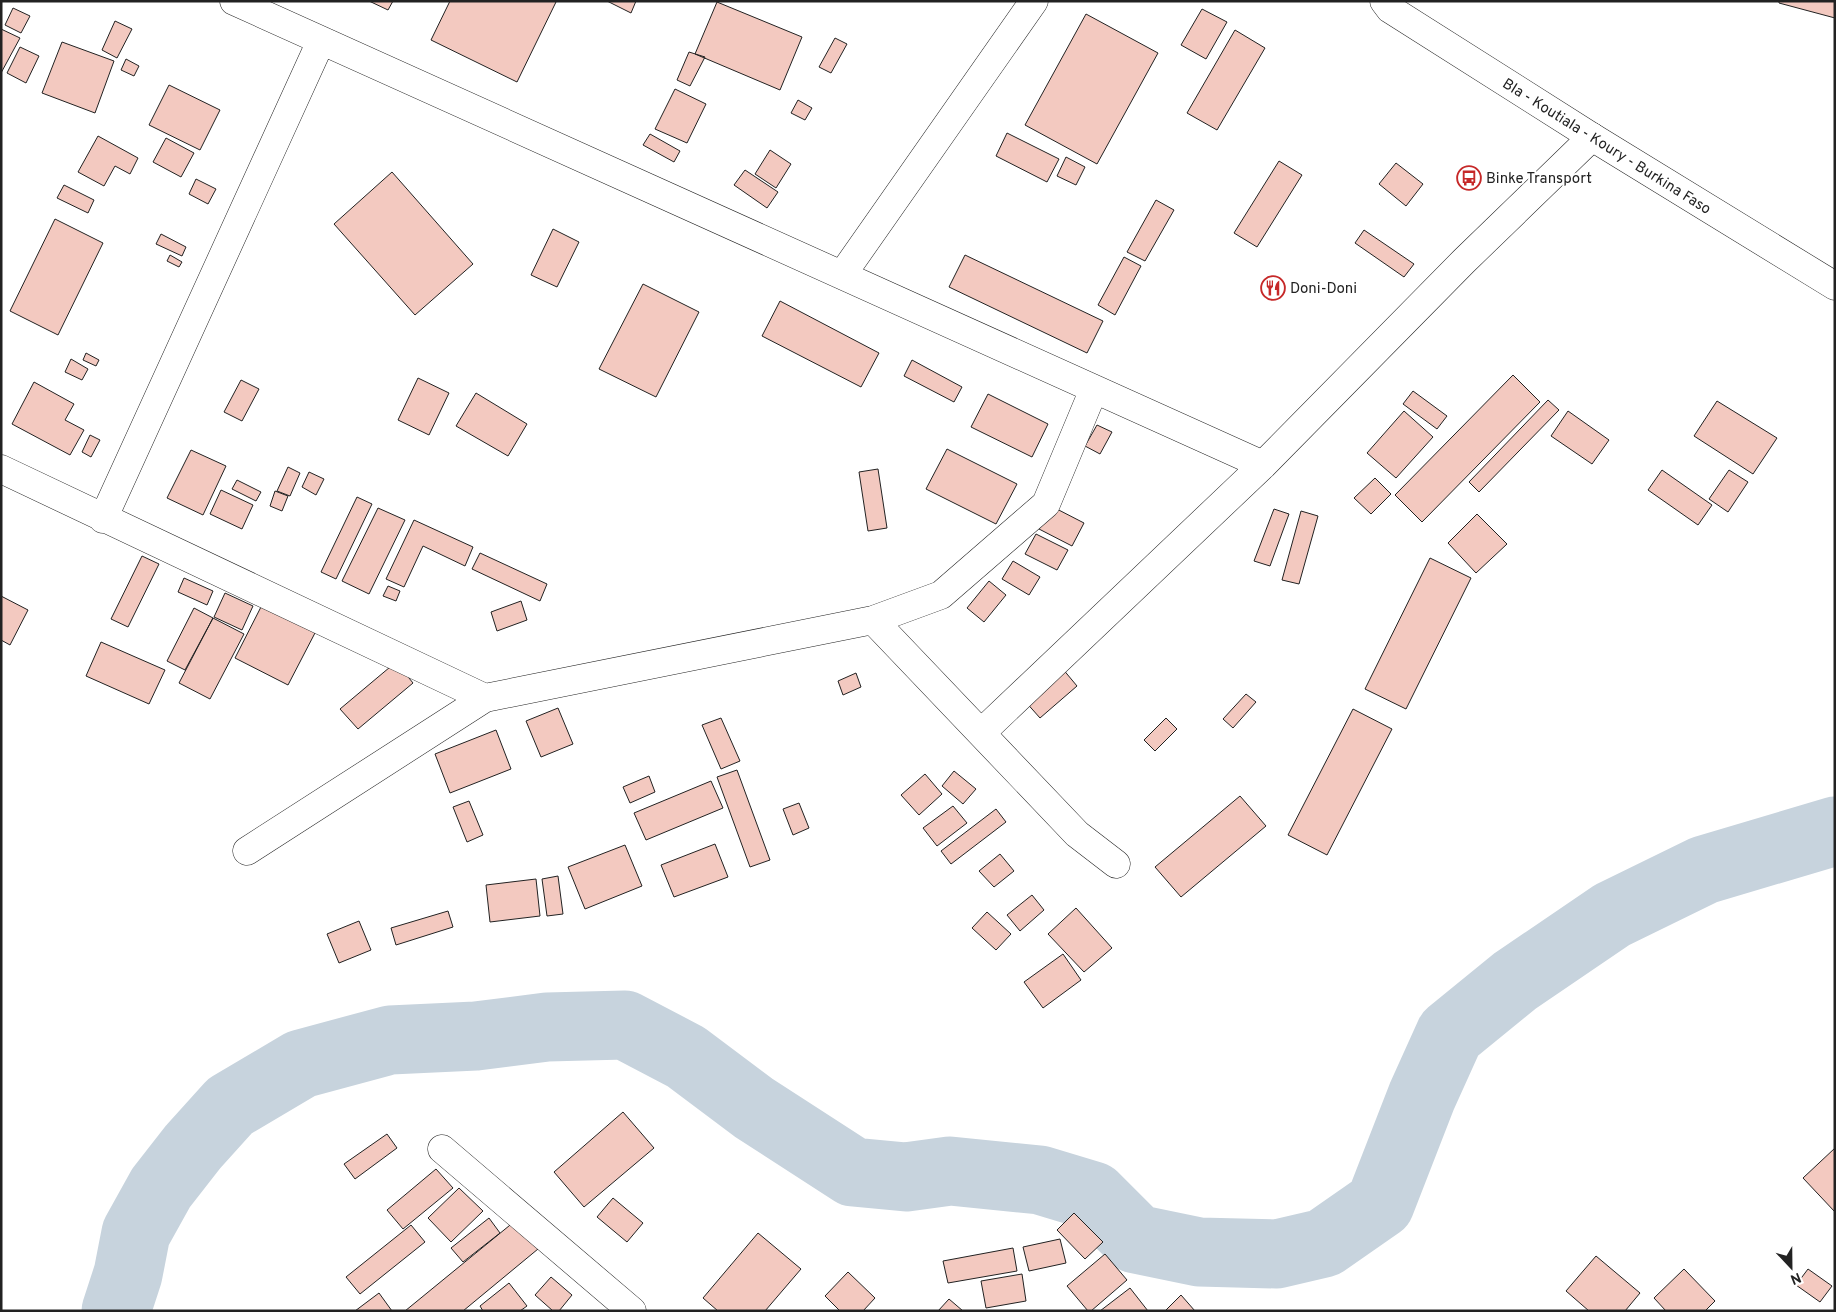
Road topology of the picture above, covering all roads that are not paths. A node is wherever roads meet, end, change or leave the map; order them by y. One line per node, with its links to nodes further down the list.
1 (234, 1): 4 (street)
2 (1034, 1): 6 (street)
3 (1384, 1): 5 (street, Bla - Koutiala - Koury - Burkina Faso)
4 (321, 41): 6 (street); 11 (street)
5 (1592, 137): 7 (street, Bla - Koutiala - Koury - Burkina Faso); 9 (street)
6 (842, 275): 8 (street)
7 (1835, 286)
8 (1094, 389): 9 (street); 12 (street)
9 (1263, 465): 14 (street)
10 (1, 469): 11 (street)
11 (103, 519): 13 (street)
12 (872, 620): 13 (street); 14 (street)
13 (485, 698): 15 (street)
14 (981, 733): 16 (street)
15 (247, 851)
16 (1116, 864)
17 (442, 1149): 18 (street)
18 (632, 1311)

